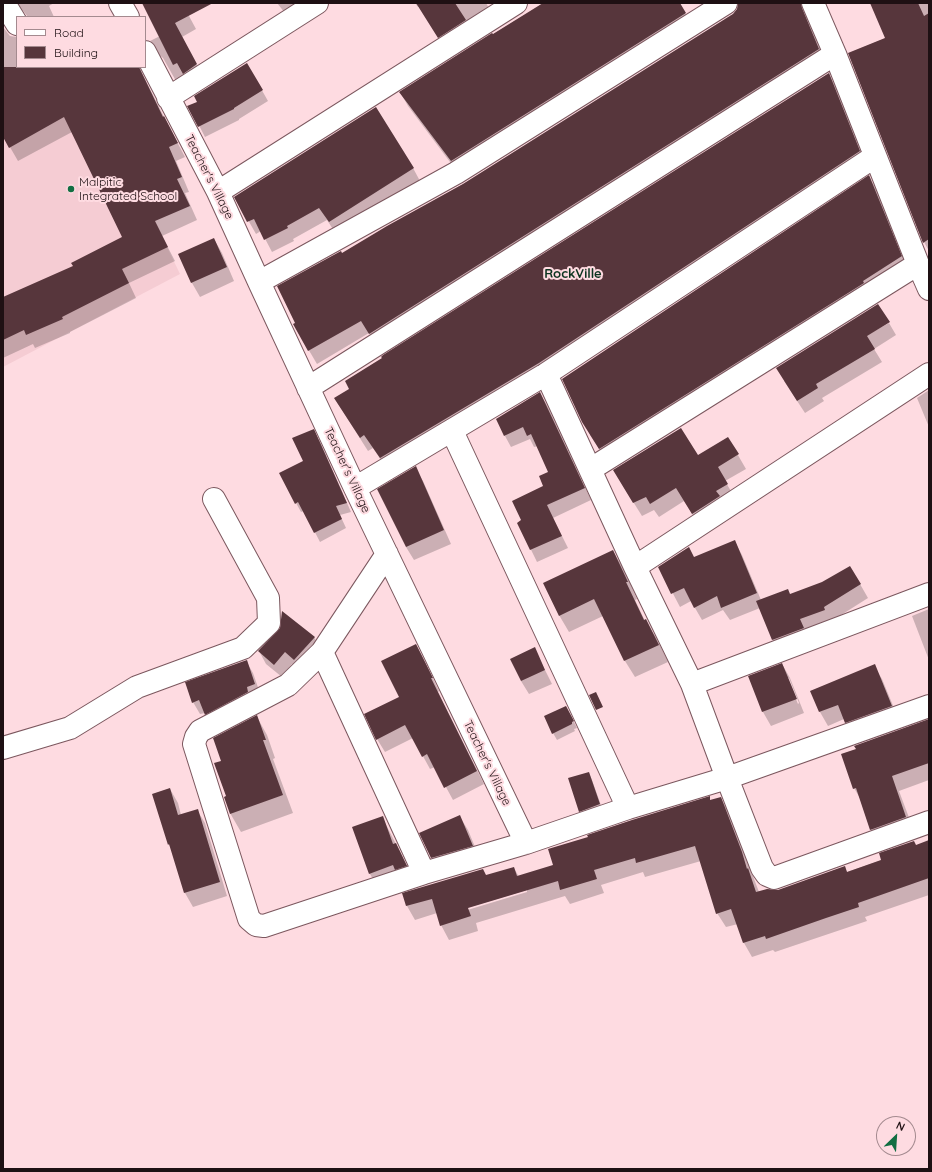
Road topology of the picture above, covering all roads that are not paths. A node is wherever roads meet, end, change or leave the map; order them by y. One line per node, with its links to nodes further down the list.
1 (4, 3): 6 (street)
2 (317, 3): 9 (street)
3 (516, 3): 11 (street)
4 (726, 3): 13 (street)
5 (813, 3): 8 (street)
6 (16, 22)
7 (146, 54): 9 (street, Teacher's Village)
8 (835, 54): 10 (street); 17 (street)
9 (168, 98): 11 (street, Teacher's Village)
10 (874, 157): 12 (street); 15 (street)
11 (218, 192): 13 (street, Teacher's Village)
12 (918, 264): 14 (street); 19 (street)
13 (259, 282): 17 (street, Teacher's Village)
14 (929, 290)
15 (546, 374): 18 (street); 19 (street)
16 (929, 374): 23 (street)
17 (308, 388): 20 (street, Teacher's Village)
18 (452, 430): 20 (street); 30 (street)
19 (591, 469): 23 (street)
20 (356, 488): 22 (street, Teacher's Village)
21 (214, 499): 28 (street)
22 (387, 554): 25 (street); 32 (street, Teacher's Village)
23 (635, 567): 26 (street)
24 (929, 594): 26 (street)
25 (322, 652): 33 (street); 33 (street)
26 (692, 684): 29 (street)
27 (929, 706): 29 (street)
28 (3, 748)
29 (727, 778): 30 (street); 31 (street)
30 (628, 808): 32 (street)
31 (929, 822)
32 (526, 843): 33 (street)
33 (424, 873)

